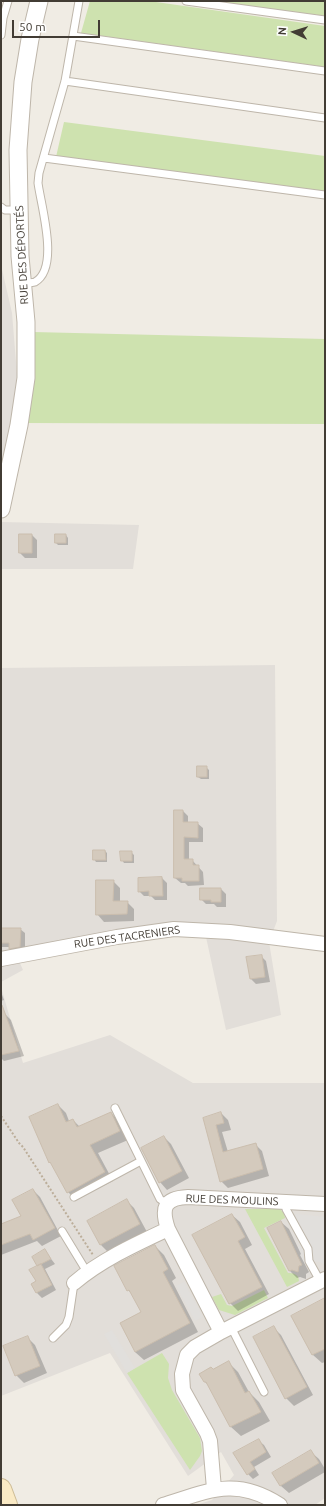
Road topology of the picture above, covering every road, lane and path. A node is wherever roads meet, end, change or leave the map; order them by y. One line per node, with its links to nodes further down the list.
1 (8, 1): 6 (lane)
2 (39, 1): 14 (street, RUE DES DÉPORTÉS)
3 (79, 1): 7 (lane)
4 (186, 1): 5 (lane)
5 (325, 20)
6 (1, 35)
7 (73, 36): 8 (lane); 9 (lane)
8 (325, 71)
9 (65, 81): 10 (lane); 11 (lane)
10 (325, 118)
11 (44, 158): 12 (lane); 15 (lane)
12 (325, 195)
13 (1, 208): 14 (lane)
14 (19, 210): 15 (street, RUE DES DÉPORTÉS)
15 (23, 283): 16 (street, RUE DES DÉPORTÉS)
16 (1, 508)
17 (325, 944): 18 (street, RUE DES TACRENIERS)
18 (1, 959)
19 (115, 1108): 21 (lane)
20 (1, 1116): 28 (path)
21 (141, 1161): 22 (lane); 24 (lane)
22 (74, 1197)
23 (286, 1202): 24 (street, RUE DES MOULINS); 25 (street, RUE DES MOULINS); 29 (lane)
24 (167, 1204): 26 (street)
25 (325, 1204)
26 (168, 1229): 28 (street); 31 (street)
27 (62, 1231): 28 (lane)
28 (93, 1268): 30 (street)
29 (323, 1280): 31 (street)
30 (74, 1283): 32 (lane)
31 (226, 1330): 33 (lane); 35 (street)
32 (53, 1338)
33 (264, 1392)
34 (1, 1489): 36 (main road)
35 (214, 1489): 37 (street); 38 (street)
36 (7, 1505)
37 (163, 1505)
38 (280, 1505)

